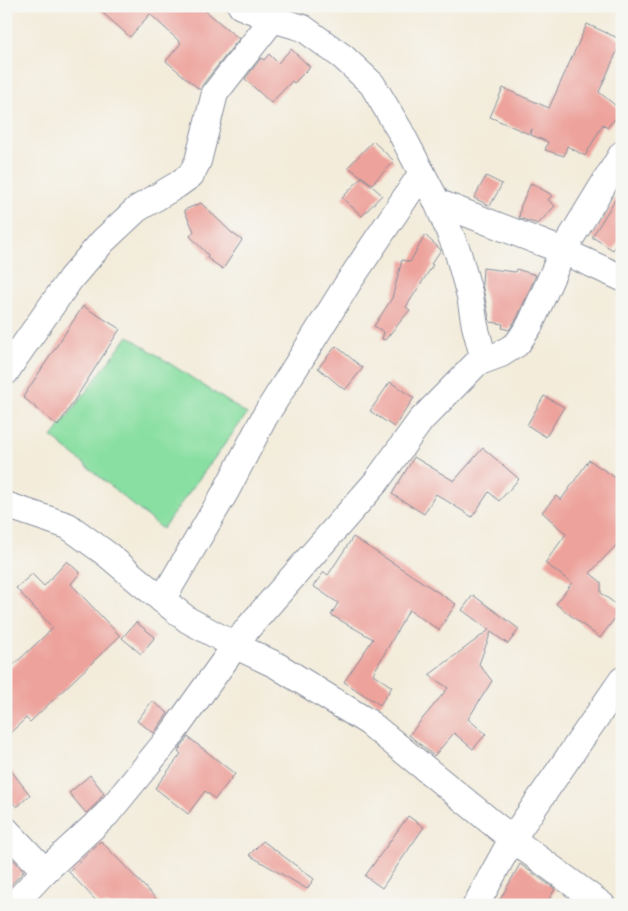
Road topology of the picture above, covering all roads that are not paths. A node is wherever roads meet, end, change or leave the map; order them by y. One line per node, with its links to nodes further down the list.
1 (241, 6): 2 (street)
2 (273, 19): 4 (street); 9 (street)
3 (622, 154): 6 (street)
4 (422, 173): 5 (street); 11 (street)
5 (437, 202): 6 (street); 8 (street)
6 (563, 251): 7 (street); 8 (street)
7 (622, 278)
8 (484, 360): 12 (street)
9 (6, 372)
10 (6, 505): 11 (street)
11 (162, 600): 12 (street)
12 (234, 645): 15 (street); 16 (street)
13 (619, 686): 15 (street)
14 (6, 830): 16 (street)
15 (512, 839): 18 (street); 19 (street)
16 (44, 870): 17 (street)
17 (13, 905)
18 (476, 905)
19 (602, 905)

